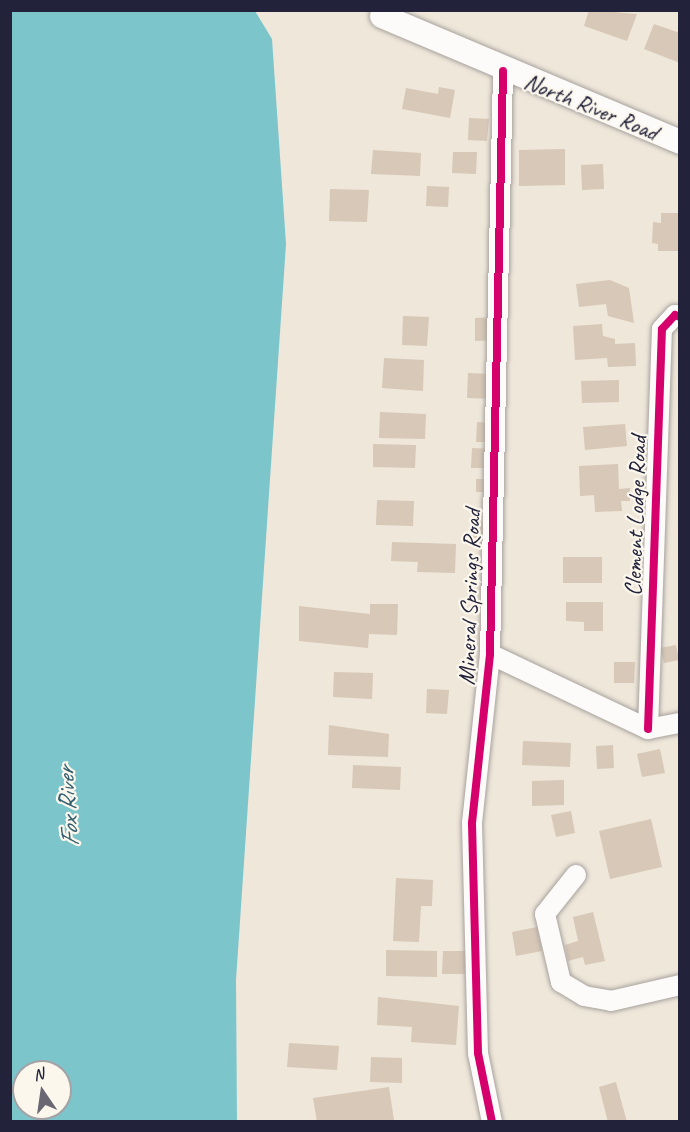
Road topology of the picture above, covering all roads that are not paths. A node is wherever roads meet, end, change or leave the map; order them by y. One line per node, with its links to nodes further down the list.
1 (377, 13): 2 (street, North River Road)
2 (503, 71): 3 (street, North River Road); 5 (street, Mineral Springs Road)
3 (680, 142)
4 (680, 317): 7 (street, Clement Lodge Road)
5 (490, 654): 7 (street); 10 (street, Mineral Springs Road)
6 (680, 723): 7 (street)
7 (648, 729)
8 (576, 875): 9 (street)
9 (680, 985)
10 (492, 1122)

